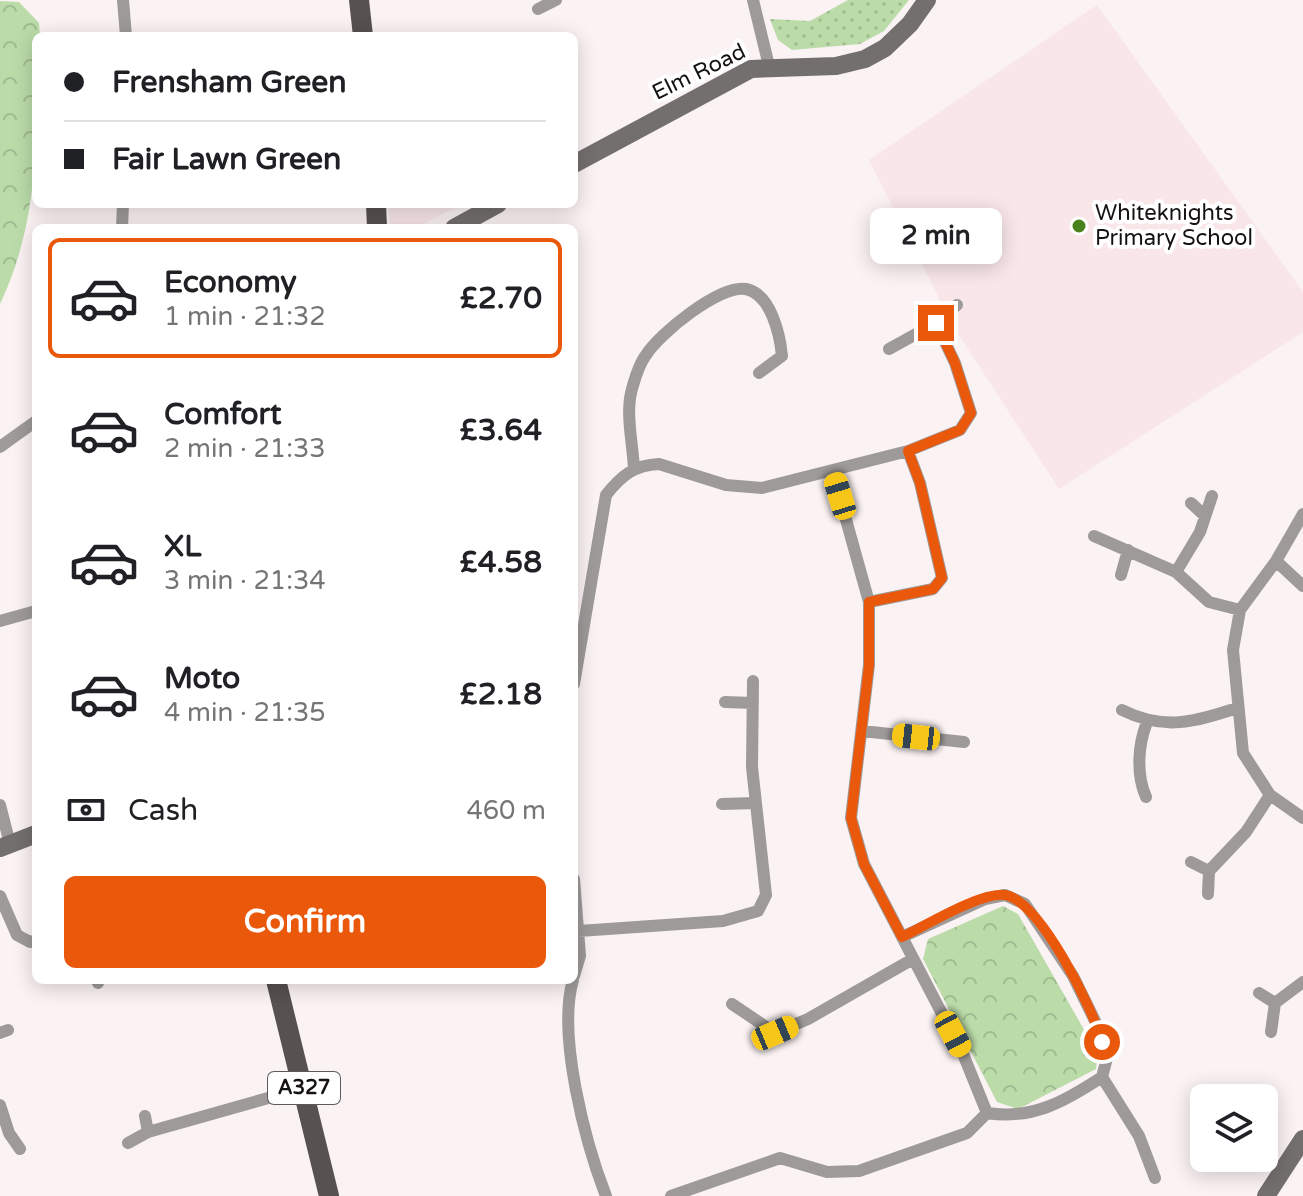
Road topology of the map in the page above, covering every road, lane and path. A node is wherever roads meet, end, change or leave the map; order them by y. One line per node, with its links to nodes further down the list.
1 (123, 0): 7 (street)
2 (359, 0): 8 (main road)
3 (556, 0): 6 (street)
4 (753, 0): 9 (street)
5 (927, 0): 9 (main road, Elm Road)
6 (538, 9)
7 (126, 32)
8 (363, 32)
9 (769, 66): 10 (main road, Elm Road)
10 (578, 162)
11 (491, 208): 12 (main road)
12 (461, 224)
13 (957, 305): 14 (street)
14 (936, 323): 15 (street); 19 (street)
15 (889, 349)
16 (759, 373): 20 (street)
17 (32, 424): 18 (street)
18 (0, 447)
19 (908, 451): 21 (street); 32 (street)
20 (634, 469): 21 (street); 36 (street)
21 (833, 473): 32 (street)
22 (1212, 496): 25 (street)
23 (1191, 503): 25 (street)
24 (1303, 514): 28 (street)
25 (1204, 515): 29 (street)
26 (1094, 536): 27 (street)
27 (1128, 550): 29 (street); 30 (street)
28 (1276, 561): 31 (street); 33 (street)
29 (1176, 572): 33 (street)
30 (1121, 575)
31 (1303, 586)
32 (869, 602): 43 (street)
33 (1240, 610): 40 (street)
34 (32, 612): 35 (street)
35 (0, 621)
36 (578, 643)
37 (753, 681): 39 (street)
38 (725, 702): 39 (street)
39 (753, 703): 47 (street)
40 (1237, 708): 42 (street); 45 (street)
41 (1122, 710): 42 (street)
42 (1147, 722): 46 (street)
43 (862, 731): 44 (street); 59 (street)
44 (964, 742)
45 (1270, 795): 50 (street); 54 (street)
46 (1146, 797)
47 (755, 803): 48 (street); 58 (street)
48 (722, 804)
49 (0, 805): 52 (street)
50 (1303, 818)
51 (32, 836): 52 (main road)
52 (5, 846)
53 (1191, 862): 54 (street)
54 (1209, 871): 55 (street)
55 (1208, 894)
56 (0, 896): 60 (street)
57 (578, 921): 58 (street)
58 (579, 931): 62 (street)
59 (902, 937): 61 (street); 70 (street)
60 (32, 942)
61 (913, 959): 68 (street); 73 (street)
62 (578, 962)
63 (1303, 982): 67 (street)
64 (277, 984): 71 (main road, A327)
65 (571, 984): 81 (street)
66 (1259, 993): 67 (street)
67 (1275, 1003): 69 (street)
68 (732, 1004)
69 (1271, 1032)
70 (1102, 1077): 73 (street); 79 (street)
71 (304, 1088): 75 (street); 80 (main road, A327)
72 (0, 1105): 78 (street)
73 (987, 1113): 82 (street)
74 (145, 1116): 75 (street)
75 (148, 1132): 77 (street)
76 (1303, 1139): 83 (main road)
77 (128, 1143)
78 (20, 1149)
79 (1155, 1178)
80 (329, 1196)
81 (606, 1196)
82 (671, 1196)
83 (1266, 1196)

